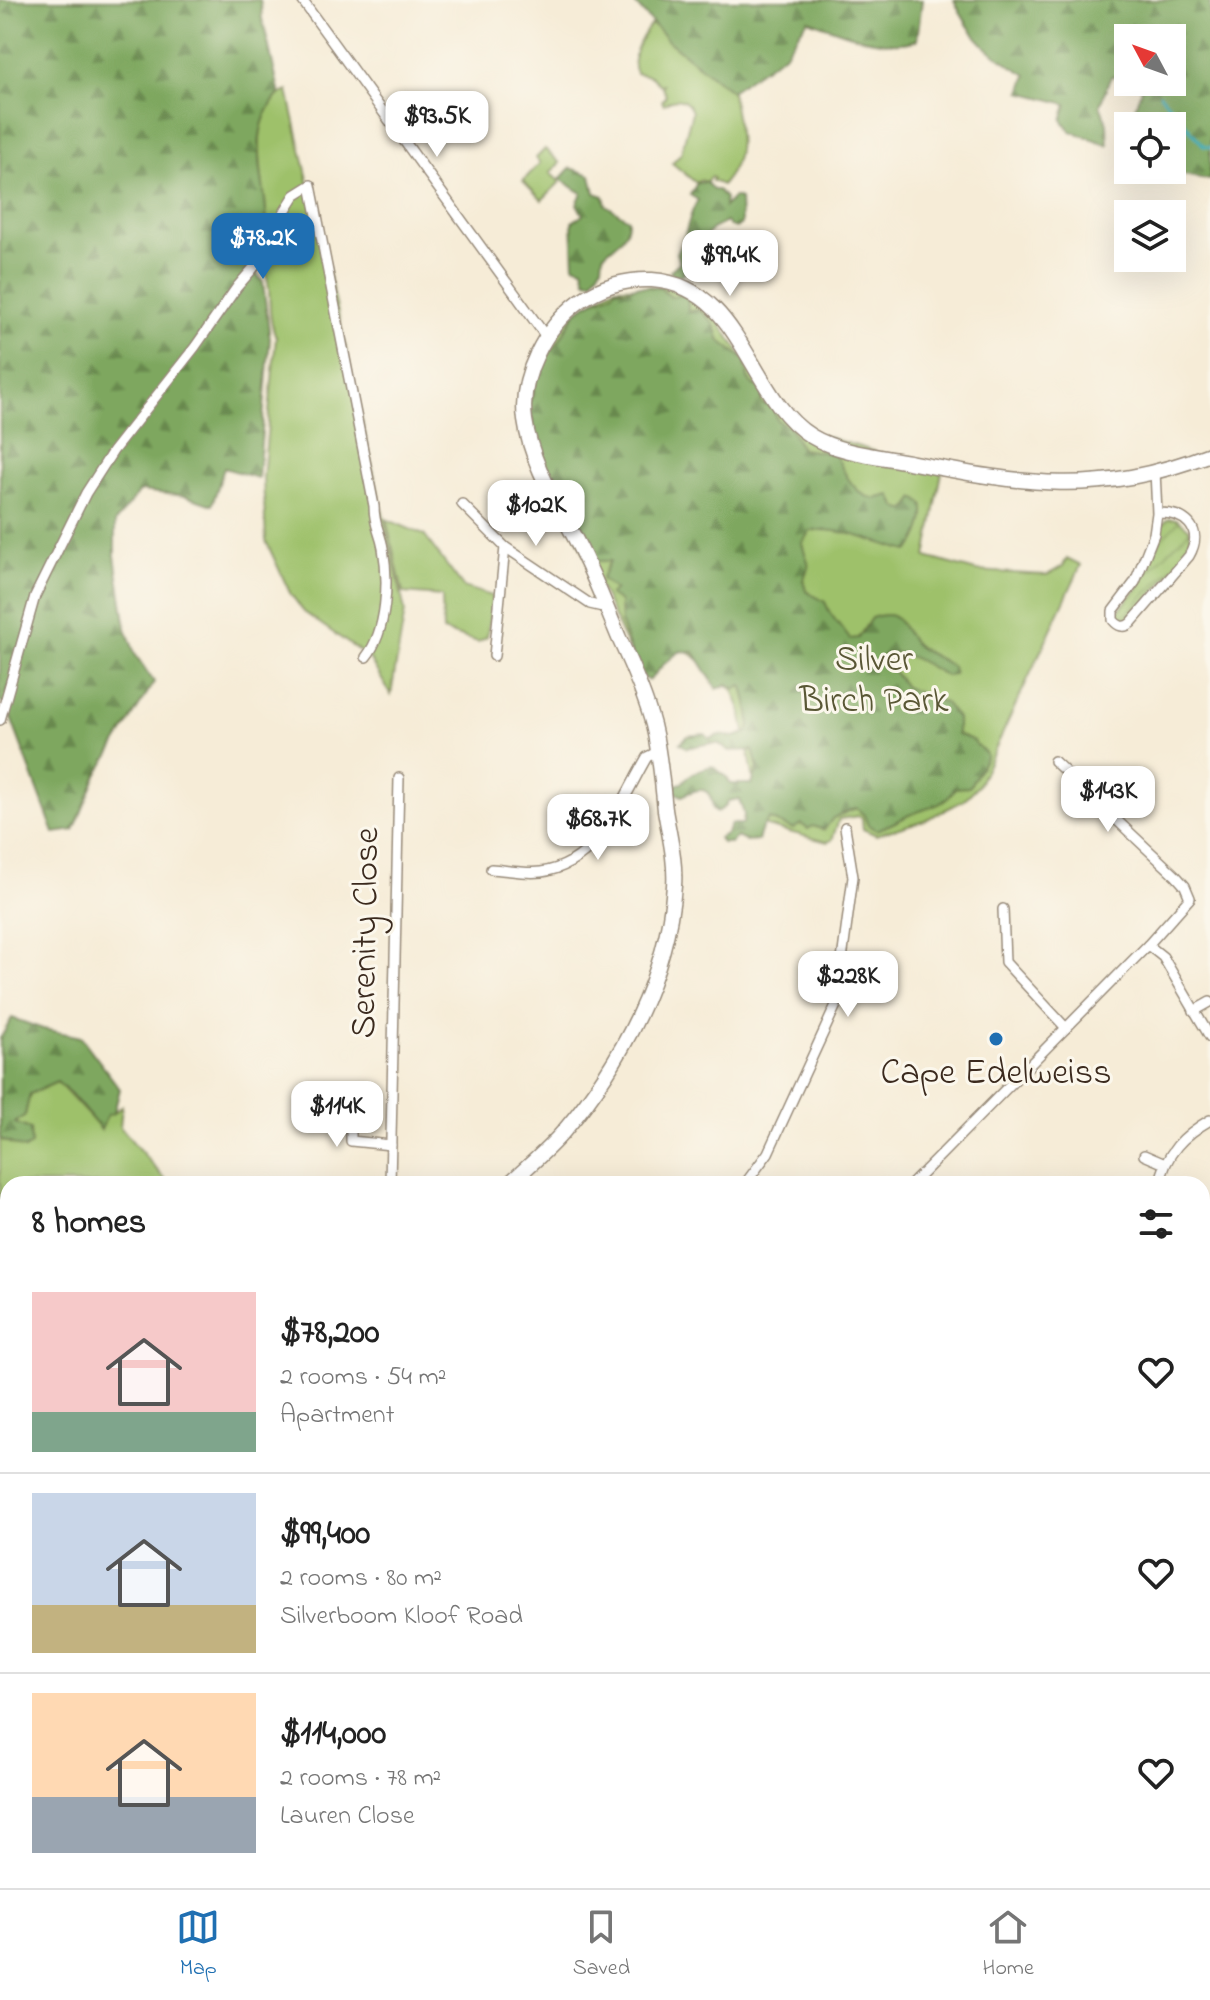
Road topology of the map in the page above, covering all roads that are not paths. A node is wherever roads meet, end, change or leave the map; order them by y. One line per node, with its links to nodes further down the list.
1 (302, 0): 2 (street)
2 (547, 338): 4 (street); 8 (street)
3 (1210, 454): 4 (street)
4 (1155, 471): 6 (street)
5 (462, 504): 7 (street)
6 (1157, 513): 6 (street)
7 (505, 547): 8 (street); 9 (street)
8 (607, 608): 12 (street)
9 (494, 656)
10 (366, 657): 11 (street)
11 (0, 720)
12 (657, 752): 16 (street); 29 (street)
13 (1054, 761): 18 (street)
14 (399, 778): 25 (street, Serenity Close)
15 (845, 827): 30 (street)
16 (491, 869)
17 (1003, 909): 21 (street)
18 (1148, 945): 20 (street); 21 (street)
19 (1210, 1002): 20 (street)
20 (1194, 1011): 22 (street)
21 (1066, 1028): 31 (street)
22 (1210, 1037)
23 (351, 1094): 25 (street)
24 (1210, 1120): 27 (street)
25 (391, 1145): 28 (street, Serenity Close)
26 (1144, 1155): 27 (street)
27 (1165, 1164): 32 (street)
28 (390, 1176)
29 (517, 1176)
30 (751, 1176)
31 (920, 1176)
32 (1162, 1176)

